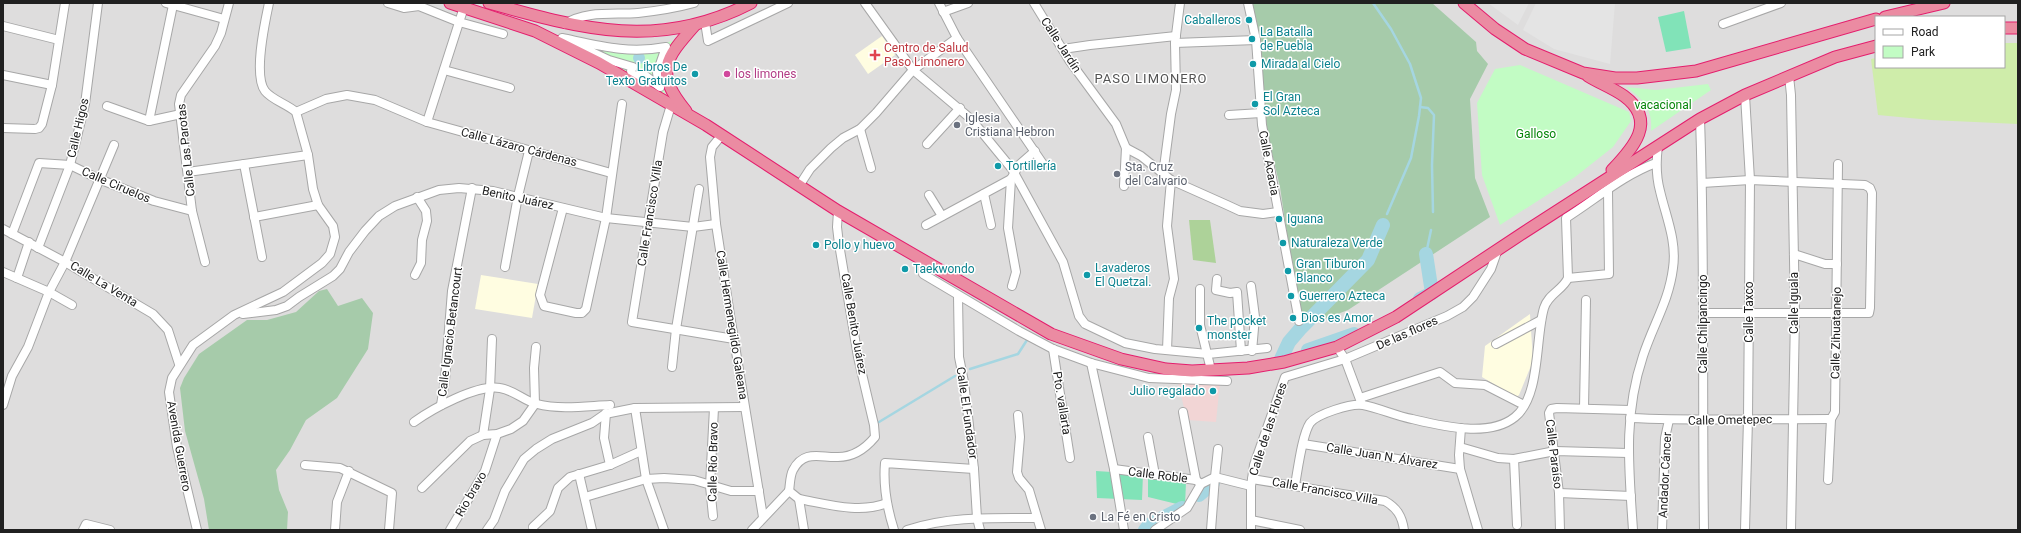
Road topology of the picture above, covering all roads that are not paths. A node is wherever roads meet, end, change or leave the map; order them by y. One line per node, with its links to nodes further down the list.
1 (65, 3): 36 (street)
2 (98, 3): 76 (street, Calle Higos)
3 (229, 3): 25 (street, Calle Las Parotas)
4 (269, 3): 54 (street)
5 (388, 3): 27 (street)
6 (450, 3): 21 (highway)
7 (692, 3): 22 (street)
8 (751, 3): 28 (highway)
9 (788, 3): 28 (street)
10 (865, 3): 43 (street)
11 (939, 3): 23 (street)
12 (968, 3): 23 (street)
13 (1034, 3): 41 (street, Calle Jardín)
14 (1180, 3): 37 (street)
15 (1248, 3): 38 (street, Calle Acacia)
16 (1464, 3): 44 (highway)
17 (1781, 3): 30 (street)
18 (1944, 3): 24 (highway)
19 (169, 4): 25 (street); 60 (street)
20 (492, 4): 29 (highway)
21 (464, 7): 27 (street); 51 (highway)
22 (646, 7): 29 (street)
23 (943, 12): 35 (street)
24 (1889, 16)
25 (224, 19): 56 (street, Calle Las Parotas)
26 (1875, 19): 44 (highway)
27 (459, 22): 34 (street); 42 (street)
28 (700, 23): 29 (highway); 58 (highway)
29 (565, 24)
30 (1723, 24)
31 (3, 26): 36 (street)
32 (2005, 28): 33 (highway)
33 (2018, 28)
34 (503, 34)
35 (956, 38): 43 (street); 70 (street)
36 (59, 40): 47 (street)
37 (1176, 40): 38 (street); 41 (street); 80 (street)
38 (1256, 40): 55 (street, Calle Acacia)
39 (1875, 46): 46 (highway)
40 (666, 47): 40 (street)
41 (1063, 49): 68 (street, Calle Jardín)
42 (444, 70): 48 (street); 61 (street)
43 (913, 70): 53 (street); 63 (street)
44 (1583, 73): 84 (highway)
45 (3, 75): 47 (street)
46 (1789, 76): 49 (highway); 86 (street, Calle Iguala)
47 (52, 85): 62 (street)
48 (510, 88)
49 (1745, 95): 59 (highway); 85 (street, Calle Taxco)
50 (622, 104): 79 (street)
51 (670, 105): 58 (highway); 106 (street, Calle Francisco Villa)
52 (107, 106): 60 (street)
53 (960, 108): 65 (street); 81 (street)
54 (296, 112): 61 (street, Calle Lázaro Cárdenas); 71 (street, Avenida Guerrero)
55 (1261, 113): 57 (street); 102 (street, Calle Acacia)
56 (181, 114): 60 (street); 78 (street, Calle Las Parotas)
57 (1229, 115)
58 (690, 116): 64 (highway)
59 (1700, 119): 67 (highway); 87 (street, Calle Chilpancingo)
60 (149, 121)
61 (427, 122): 69 (street, Calle Lázaro Cárdenas)
62 (3, 128)
63 (860, 128): 77 (street); 89 (street)
64 (722, 136): 89 (highway); 107 (street, Calle Hermenegildo Galeana)
65 (927, 144)
66 (114, 145): 82 (street)
67 (1658, 146): 72 (street); 84 (highway)
68 (1126, 148): 80 (street); 90 (street)
69 (529, 151): 79 (street, Calle Lázaro Cárdenas); 96 (street)
70 (1034, 151): 74 (street); 81 (street)
71 (308, 155): 73 (street); 98 (street, Avenida Guerrero)
72 (1656, 163): 93 (street); 173 (street)
73 (244, 164): 78 (street); 104 (street)
74 (1043, 164)
75 (1838, 164): 88 (street, Calle Zihuatanejo)
76 (70, 165): 82 (street, Calle Ciruelos); 112 (street, Calle Ciruelos); 114 (street, Calle Higos)
77 (871, 168)
78 (188, 172): 100 (street, Calle Las Parotas)
79 (611, 173): 105 (street)
80 (1163, 175): 83 (street)
81 (1013, 176): 94 (street); 128 (street); 150 (street)
82 (99, 179): 100 (street, Calle Ciruelos); 119 (street)
83 (1171, 180): 102 (street); 150 (street)
84 (1604, 180): 115 (highway)
85 (1750, 180): 86 (street); 87 (street); 136 (street, Calle Taxco)
86 (1793, 181): 88 (street); 116 (street, Calle Iguala)
87 (1702, 183): 135 (street, Calle Chilpancingo)
88 (1836, 184): 121 (street, Calle Zihuatanejo); 137 (street)
89 (799, 186): 101 (highway)
90 (1124, 186)
91 (472, 188): 96 (street, Benito Juárez); 97 (street, Benito Juárez); 165 (street, Calle Ignacio Betancourt)
92 (699, 189): 110 (street)
93 (1608, 191): 126 (street); 126 (street)
94 (984, 194): 103 (street); 109 (street)
95 (929, 195): 103 (street)
96 (518, 196): 99 (street, Benito Juárez); 122 (street)
97 (417, 197): 124 (street); 139 (street, Benito Juárez)
98 (318, 205): 104 (street); 139 (street, Avenida Guerrero)
99 (563, 208): 105 (street, Benito Juárez); 105 (street)
100 (192, 211): 120 (street, Calle Las Parotas)
101 (838, 211): 118 (highway); 210 (street, Calle Benito Juárez)
102 (1278, 212): 141 (street, Calle Acacia)
103 (942, 216): 108 (street)
104 (254, 217): 117 (street)
105 (606, 218): 106 (street, Benito Juárez)
106 (649, 222): 110 (street, Benito Juárez); 142 (street, Calle Francisco Villa)
107 (716, 224): 110 (street, Benito Juárez); 144 (street, Calle Hermenegildo Galeana)
108 (926, 225)
109 (991, 225)
110 (693, 227): 142 (street)
111 (3, 229): 112 (street, Calle La Venta)
112 (12, 234): 113 (street, Calle La Venta)
113 (29, 242): 114 (street, Calle La Venta); 125 (street)
114 (38, 248): 119 (street, Calle La Venta)
115 (1498, 249): 146 (highway); 154 (street, De las flores)
116 (1794, 254): 121 (street); 138 (street, Calle Iguala)
117 (262, 257)
118 (924, 260): 132 (street); 158 (highway)
119 (65, 262): 131 (street); 156 (street, Calle La Venta)
120 (205, 262)
121 (1837, 264): 137 (street, Calle Zihuatanejo)
122 (505, 267)
123 (3, 272): 125 (street)
124 (415, 275)
125 (17, 278): 131 (street)
126 (1568, 278): 140 (street)
127 (1217, 279): 151 (street)
128 (1012, 286)
129 (1251, 286): 152 (street)
130 (1200, 289): 153 (street)
131 (49, 292): 134 (street); 164 (street)
132 (958, 296): 149 (street); 195 (street, Calle El Fundador)
133 (1586, 300): 170 (street)
134 (72, 305)
135 (1704, 313): 136 (street); 179 (street, Calle Chilpancingo)
136 (1750, 313): 138 (street); 175 (street, Calle Taxco)
137 (1837, 313): 138 (street); 177 (street, Calle Zihuatanejo)
138 (1795, 314): 176 (street, Calle Iguala)
139 (234, 315): 156 (street, Avenida Guerrero)
140 (1541, 320): 145 (street); 166 (street)
141 (1299, 321)
142 (676, 329): 144 (street); 157 (street)
143 (492, 339): 161 (street)
144 (734, 339): 167 (street, Calle Hermenegildo Galeana)
145 (1496, 344)
146 (1337, 346): 154 (street); 158 (highway)
147 (536, 347): 163 (street)
148 (1267, 348): 152 (street)
149 (1053, 349): 155 (street); 191 (street, Pto. vallarta)
150 (1167, 350): 153 (street)
151 (1241, 351): 152 (street); 153 (street)
152 (1252, 351)
153 (1208, 354): 158 (street)
154 (1345, 359): 159 (street, De las flores); 162 (street)
155 (1092, 362): 160 (street); 197 (street)
156 (179, 364): 225 (street, Avenida Guerrero)
157 (672, 366)
158 (1211, 370)
159 (1285, 377): 205 (street, Calle de las Flores)
160 (1227, 381)
161 (490, 389): 163 (street); 165 (street); 183 (street)
162 (1361, 401): 166 (street); 181 (street); 185 (street)
163 (535, 404): 172 (street); 182 (street)
164 (3, 405)
165 (441, 405): 180 (street)
166 (1524, 405): 181 (street)
167 (744, 407): 169 (street); 209 (street, Calle Hermenegildo Galeana)
168 (635, 408): 169 (street); 172 (street); 188 (street)
169 (714, 408): 207 (street, Calle Río Bravo)
170 (1584, 408): 173 (street, Calle Paraíso); 189 (street, Calle Paraíso)
171 (1183, 412): 204 (street)
172 (605, 414): 194 (street); 229 (street)
173 (1630, 414): 178 (street, Calle Ometepec); 190 (street)
174 (1018, 415): 219 (street)
175 (1748, 419): 176 (street, Calle Ometepec); 179 (street, Calle Ometepec); 249 (street, Calle Taxco)
176 (1792, 419): 177 (street, Calle Ometepec); 250 (street, Calle Iguala)
177 (1831, 419): 203 (street, Calle Zihuatanejo)
178 (1669, 420): 179 (street, Calle Ometepec); 247 (street, Andador Cáncer)
179 (1702, 421): 248 (street, Calle Chilpancingo)
180 (414, 422)
181 (1461, 428): 186 (street)
182 (497, 434): 183 (street); 228 (street, Rio bravo)
183 (483, 435): 208 (street)
184 (1148, 438): 200 (street)
185 (1303, 444): 196 (street, Calle Juan N. Álvarez); 206 (street)
186 (1460, 447): 192 (street); 196 (street)
187 (1218, 450): 201 (street)
188 (641, 451): 194 (street); 202 (street)
189 (1555, 451): 190 (street); 192 (street); 211 (street, Calle Paraíso)
190 (1628, 453): 212 (street)
191 (1070, 458)
192 (1514, 459): 221 (street)
193 (305, 465): 198 (street)
194 (610, 465): 199 (street)
195 (974, 468): 215 (street); 218 (street, Calle El Fundador)
196 (1460, 468): 244 (street)
197 (1114, 469): 200 (street, Calle Roble); 238 (street)
198 (349, 471): 226 (street); 227 (street)
199 (578, 474): 213 (street); 223 (street)
200 (1155, 475): 204 (street, Calle Roble)
201 (1215, 477): 204 (street); 205 (street, Calle Francisco Villa); 240 (street)
202 (646, 479): 207 (street); 213 (street); 231 (street)
203 (1828, 480)
204 (1199, 482): 239 (street)
205 (1251, 482): 206 (street, Calle Francisco Villa); 220 (street, Calle de las Flores)
206 (1295, 485): 243 (street, Calle Francisco Villa)
207 (710, 486): 209 (street); 216 (street, Calle Río Bravo)
208 (422, 488)
209 (759, 491): 217 (street, Calle Hermenegildo Galeana)
210 (789, 491): 214 (street); 217 (street)
211 (1559, 493): 212 (street); 245 (street, Calle Paraíso)
212 (1631, 496): 246 (street)
213 (585, 497): 230 (street)
214 (799, 499): 215 (street); 233 (street)
215 (887, 503): 234 (street)
216 (713, 516)
217 (763, 517): 232 (street)
218 (976, 518): 219 (street); 235 (street); 236 (street, Calle El Fundador)
219 (1036, 518): 237 (street)
220 (1251, 520): 241 (street, Calle de las Flores); 242 (street)
221 (1517, 525)
222 (85, 527): 224 (street)
223 (533, 527)
224 (110, 530)
225 (196, 530)
226 (335, 530)
227 (389, 530)
228 (450, 530)
229 (487, 530)
230 (592, 530)
231 (664, 530)
232 (752, 530)
233 (804, 530)
234 (894, 530)
235 (907, 530)
236 (980, 530)
237 (1041, 530)
238 (1124, 530)
239 (1156, 530)
240 (1211, 530)
241 (1251, 530)
242 (1300, 530)
243 (1404, 530)
244 (1478, 530)
245 (1560, 530)
246 (1633, 530)
247 (1662, 530)
248 (1704, 530)
249 (1745, 530)
250 (1791, 530)

